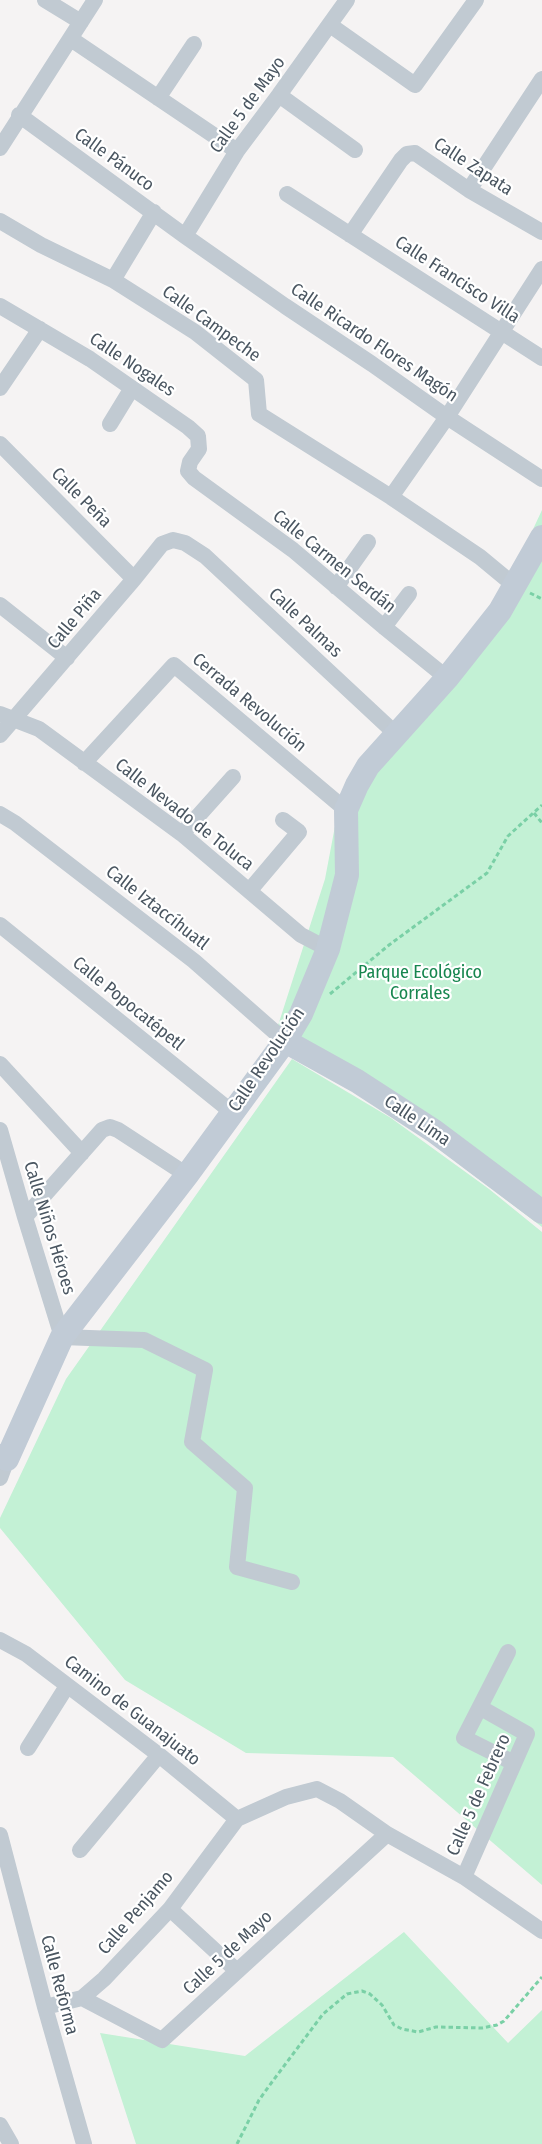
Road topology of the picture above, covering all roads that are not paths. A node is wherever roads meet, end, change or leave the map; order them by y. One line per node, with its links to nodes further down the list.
1 (45, 0): 5 (street)
2 (95, 0): 5 (street)
3 (347, 0): 6 (street, Calle 5 de Mayo)
4 (476, 0): 6 (street)
5 (81, 22): 7 (street)
6 (330, 25): 10 (street, Calle 5 de Mayo)
7 (71, 39): 11 (street); 12 (street)
8 (194, 44): 11 (street)
9 (542, 79): 16 (street)
10 (279, 96): 14 (street); 15 (street, Calle 5 de Mayo)
11 (158, 98): 15 (street)
12 (19, 115): 13 (street); 18 (street, Calle Pánuco)
13 (0, 148)
14 (355, 150)
15 (237, 151): 21 (street, Calle 5 de Mayo)
16 (469, 190): 20 (street, Calle Zapata); 22 (street, Calle Zapata)
17 (287, 194): 22 (street, Calle Francisco Villa)
18 (154, 212): 21 (street, Calle Pánuco); 24 (street)
19 (0, 222): 24 (street, Calle Campeche)
20 (542, 232)
21 (185, 236): 31 (street, Calle Ricardo Flores Magón)
22 (350, 236): 27 (street, Calle Francisco Villa)
23 (542, 269): 27 (street)
24 (112, 280): 36 (street, Calle Campeche)
25 (0, 306): 26 (street, Calle Nogales)
26 (40, 329): 29 (street); 30 (street, Calle Nogales)
27 (501, 332): 28 (street, Calle Francisco Villa); 31 (street)
28 (542, 358)
29 (0, 388)
30 (132, 388): 32 (street); 34 (street, Calle Nogales)
31 (447, 417): 35 (street, Calle Ricardo Flores Magón); 36 (street)
32 (110, 424)
33 (0, 444): 40 (street, Calle Peña)
34 (194, 478): 42 (street, Calle Carmen Serdán)
35 (542, 479)
36 (391, 497): 41 (street, Calle Campeche)
37 (542, 537): 41 (street, Calle Revolución)
38 (368, 542): 42 (street)
39 (185, 543): 40 (street, Calle Piña); 50 (street, Calle Palmas)
40 (134, 579): 46 (street, Calle Piña)
41 (515, 586): 47 (street, Calle Revolución)
42 (336, 587): 45 (street, Calle Carmen Serdán)
43 (409, 594): 45 (street)
44 (0, 605): 46 (street)
45 (384, 627): 47 (street, Calle Carmen Serdán)
46 (67, 658): 48 (street, Calle Piña)
47 (447, 678): 50 (street, Calle Revolución)
48 (6, 717): 49 (street, Calle Piña); 51 (street, Calle Nevado de Toluca)
49 (0, 735)
50 (397, 735): 53 (street, Calle Revolución)
51 (84, 763): 53 (street, Cerrada Revolución); 56 (street, Calle Nevado de Toluca)
52 (233, 777): 56 (street)
53 (345, 810): 59 (street, Calle Revolución)
54 (0, 814): 60 (street, Calle Iztaccíhuatl)
55 (283, 820): 57 (street)
56 (182, 834): 57 (street, Calle Nevado de Toluca)
57 (250, 890): 59 (street, Calle Nevado de Toluca)
58 (0, 925): 62 (street, Calle Popocatépetl)
59 (328, 949): 60 (street, Calle Revolución)
60 (285, 1041): 62 (street, Calle Revolución); 66 (street, Calle Lima)
61 (0, 1064): 64 (street)
62 (233, 1113): 65 (street, Calle Revolución)
63 (0, 1130): 67 (street, Calle Niños Héroes)
64 (82, 1153): 65 (street); 67 (street)
65 (187, 1175): 68 (street, Calle Revolución)
66 (542, 1212)
67 (25, 1218): 68 (street, Calle Niños Héroes)
68 (62, 1337): 69 (street, Calle Revolución); 70 (street)
69 (2, 1464)
70 (292, 1582)
71 (0, 1640): 73 (street, Camino de Guanajuato)
72 (508, 1652): 74 (street)
73 (67, 1686): 75 (street); 76 (street, Camino de Guanajuato)
74 (481, 1708): 77 (street, Calle 5 de Febrero); 77 (street)
75 (28, 1748)
76 (159, 1755): 78 (street, Camino de Guanajuato); 81 (street)
77 (514, 1763): 82 (street, Calle 5 de Febrero)
78 (237, 1819): 79 (street); 83 (street, Calle Penjamo)
79 (387, 1834): 82 (street); 85 (street, Calle 5 de Mayo)
80 (0, 1835): 87 (street, Calle Reforma)
81 (80, 1850)
82 (464, 1877): 84 (street)
83 (170, 1909): 85 (street); 86 (street, Calle Penjamo)
84 (542, 1931)
85 (237, 1971): 86 (street, Calle 5 de Mayo)
86 (82, 1998): 87 (street, Calle Penjamo)
87 (45, 2007): 90 (street, Calle Reforma)
88 (0, 2127): 89 (street)
89 (11, 2144)
90 (84, 2144)

